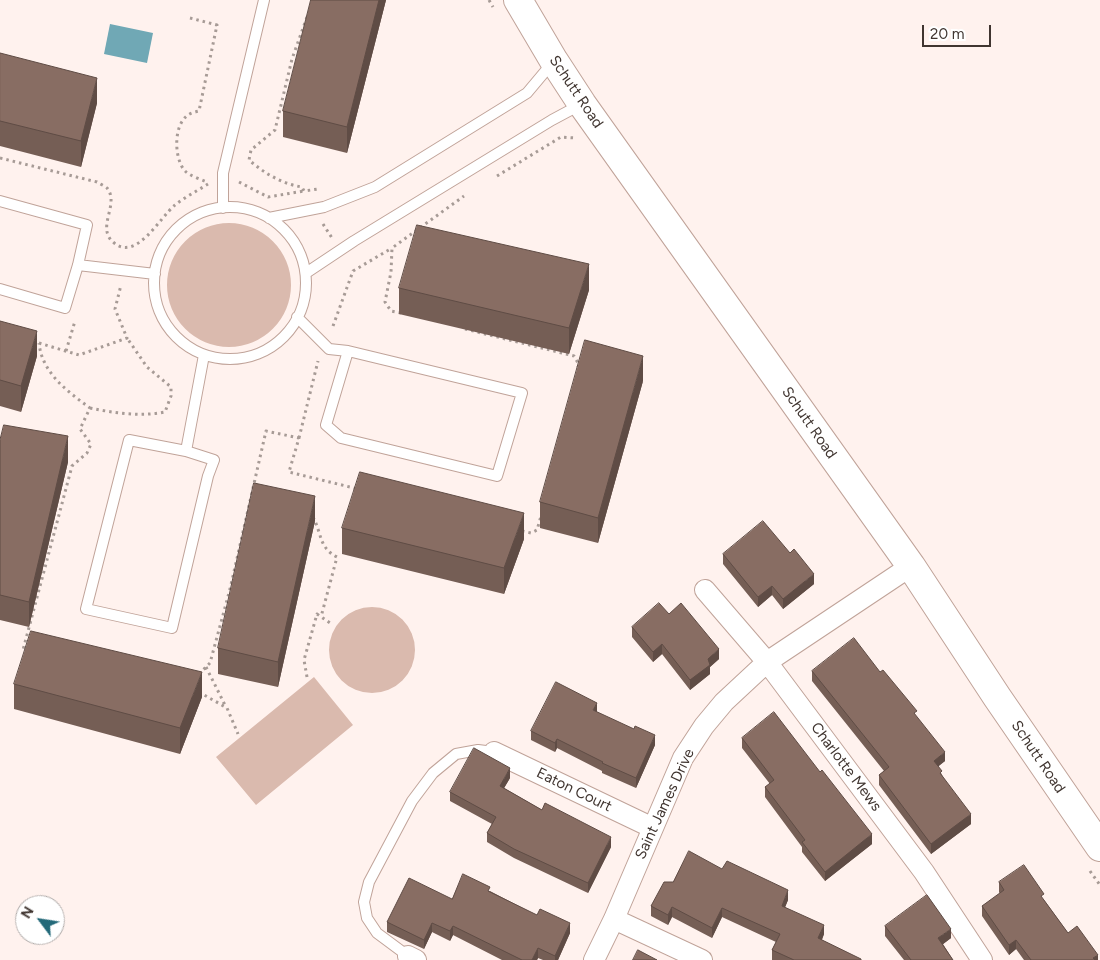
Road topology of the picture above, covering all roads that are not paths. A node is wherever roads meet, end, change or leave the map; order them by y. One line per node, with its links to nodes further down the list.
1 (264, 0): 6 (lane)
2 (507, 6): 3 (street, Schutt Road)
3 (554, 61): 4 (street, Schutt Road); 7 (lane)
4 (582, 104): 9 (lane); 16 (street, Schutt Road)
5 (0, 201): 8 (lane)
6 (223, 208): 7 (lane); 10 (lane)
7 (269, 218): 9 (lane)
8 (78, 265): 10 (lane); 11 (lane)
9 (306, 273): 12 (lane)
10 (155, 274): 14 (lane)
11 (0, 289)
12 (297, 317): 13 (lane); 14 (lane)
13 (348, 351): 13 (lane)
14 (204, 355): 15 (lane)
15 (186, 451): 15 (lane)
16 (912, 566): 18 (street, Saint James Drive); 21 (street, Schutt Road)
17 (705, 590): 18 (street, Charlotte Mews)
18 (768, 662): 20 (street, Saint James Drive); 26 (street, Charlotte Mews)
19 (494, 752): 20 (street, Eaton Court); 23 (lane)
20 (653, 828): 22 (street, Saint James Drive)
21 (1094, 858)
22 (614, 919): 24 (street, Saint James Drive); 25 (street)
23 (412, 958)
24 (594, 960)
25 (702, 960)
26 (982, 960)

